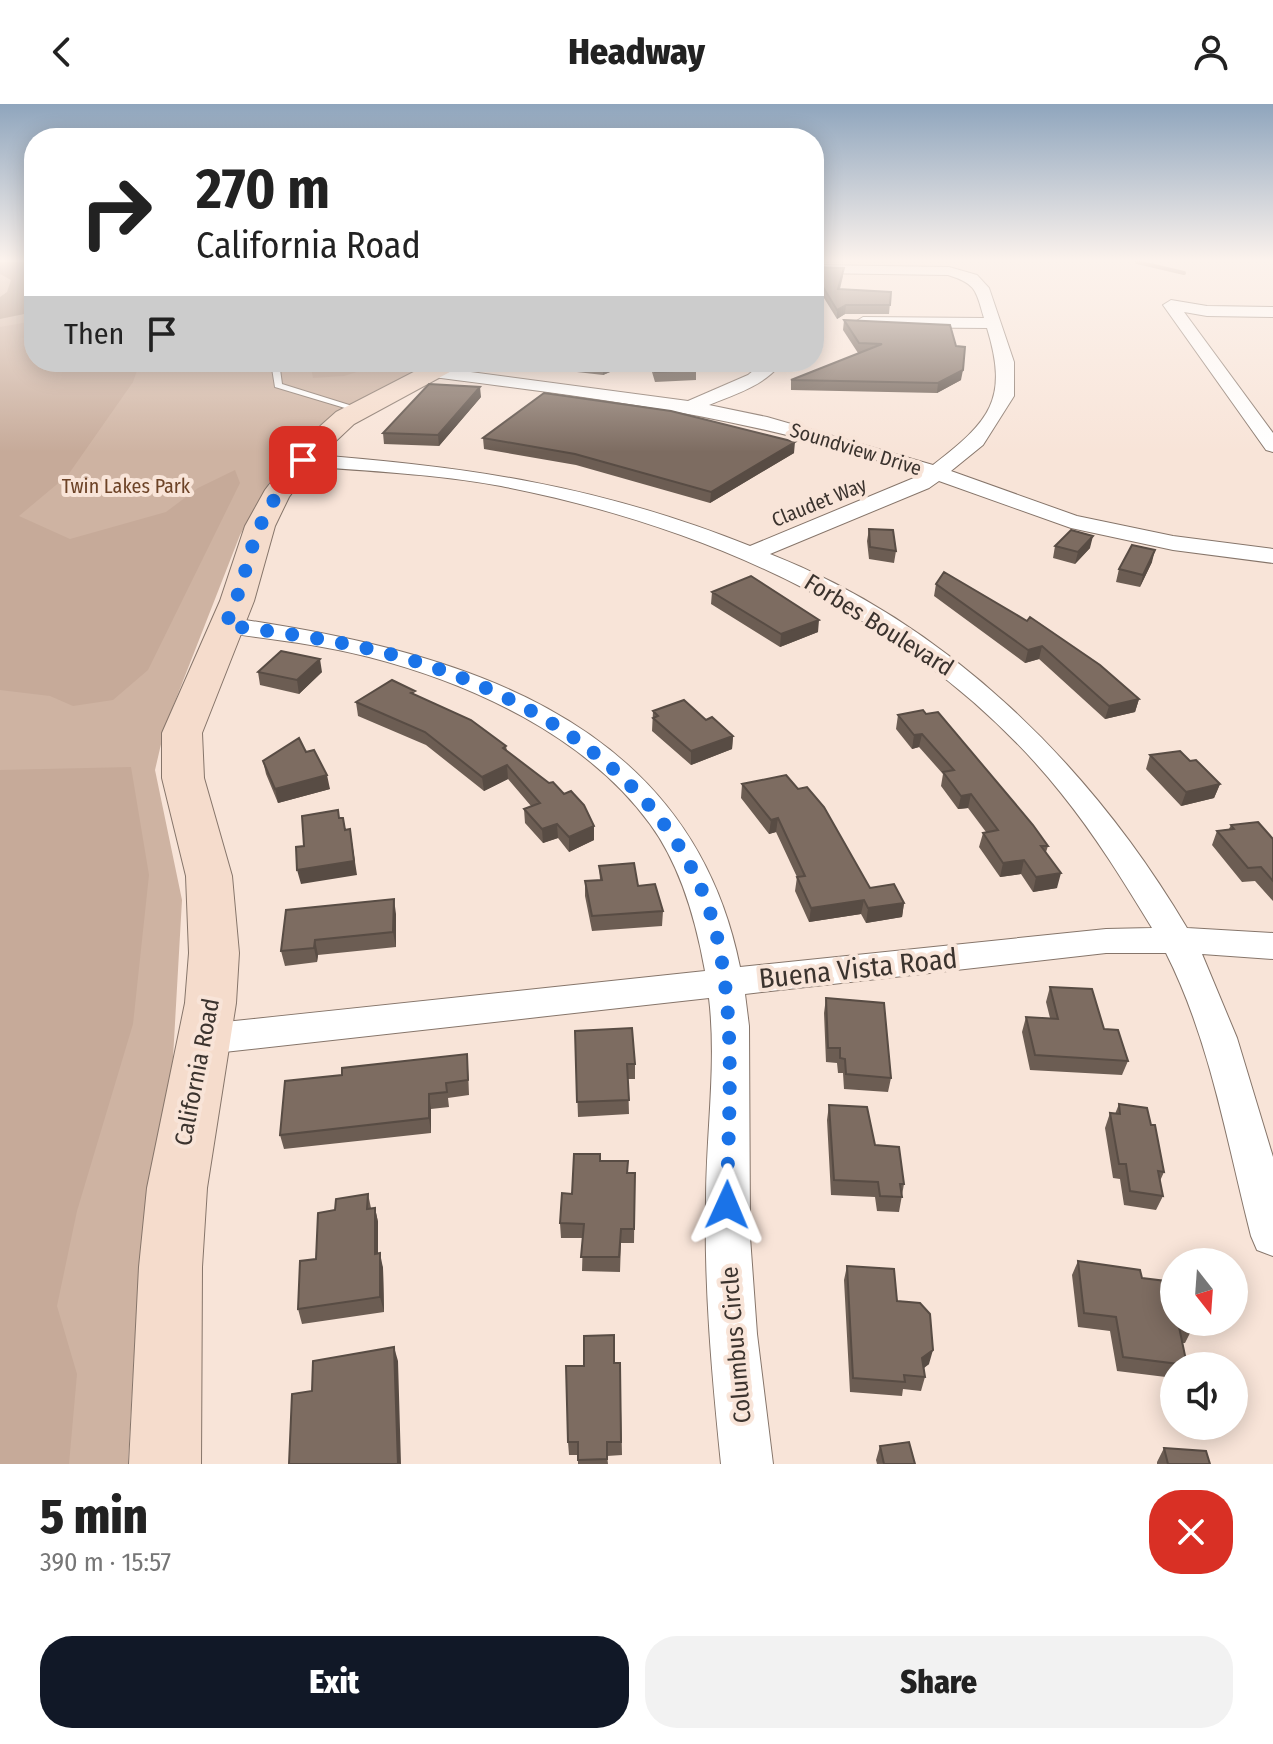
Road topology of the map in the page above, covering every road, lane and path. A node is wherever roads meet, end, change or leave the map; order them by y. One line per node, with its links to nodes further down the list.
1 (994, 325): 11 (street, Claudet Way)
2 (1186, 325): 9 (street)
3 (276, 372): 8 (lane)
4 (432, 372): 8 (main road, California Road)
5 (473, 372): 7 (street, Soundview Drive)
6 (763, 372): 7 (street)
7 (690, 407): 11 (street, Soundview Drive)
8 (358, 409): 10 (main road, California Road)
9 (1273, 446)
10 (303, 460): 12 (street, Forbes Boulevard); 14 (main road, California Road)
11 (937, 474): 12 (street, Claudet Way); 13 (street, Soundview Drive)
12 (754, 552): 15 (street, Forbes Boulevard)
13 (1273, 556)
14 (225, 625): 17 (street, Columbus Circle); 18 (main road, California Road)
15 (1176, 940): 16 (street, Buena Vista Road); 17 (street, Buena Vista Road); 19 (street, Forbes Boulevard)
16 (1273, 946)
17 (724, 982): 18 (street, Buena Vista Road); 21 (street, Columbus Circle)
18 (206, 1039): 20 (main road, California Road)
19 (1273, 1236)
20 (165, 1464)
21 (747, 1464)

